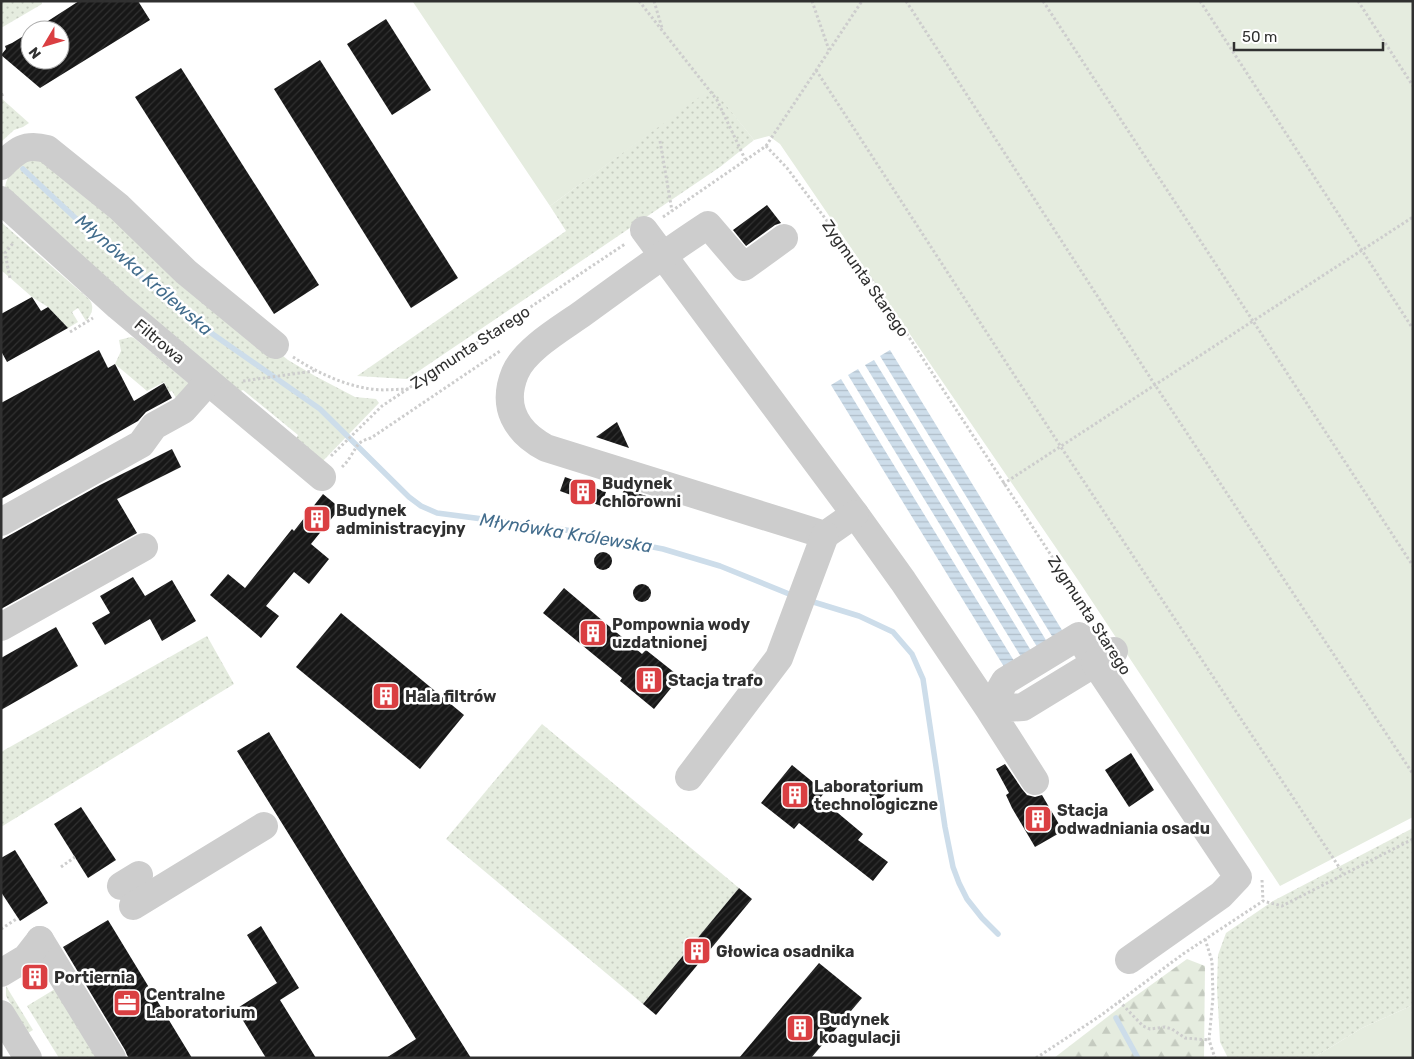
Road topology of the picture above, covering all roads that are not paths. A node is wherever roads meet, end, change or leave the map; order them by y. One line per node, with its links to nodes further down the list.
1 (1, 166): 6 (street)
2 (1, 200): 7 (street, Filtrowa)
3 (644, 230): 5 (street)
4 (784, 238): 5 (street)
5 (662, 255): 9 (street); 11 (street)
6 (275, 345)
7 (215, 387): 8 (street, Filtrowa); 10 (street)
8 (322, 477)
9 (855, 514): 11 (street); 14 (street)
10 (1, 522)
11 (825, 535): 15 (street)
12 (144, 547): 13 (street)
13 (1, 627)
14 (989, 710): 16 (street); 21 (street)
15 (689, 777)
16 (1035, 781)
17 (264, 826): 18 (street)
18 (131, 889)
19 (40, 940): 20 (street); 22 (street); 25 (street)
20 (1, 955)
21 (1129, 960)
22 (1, 973)
23 (1, 1014): 24 (street)
24 (28, 1058)
25 (112, 1058)

